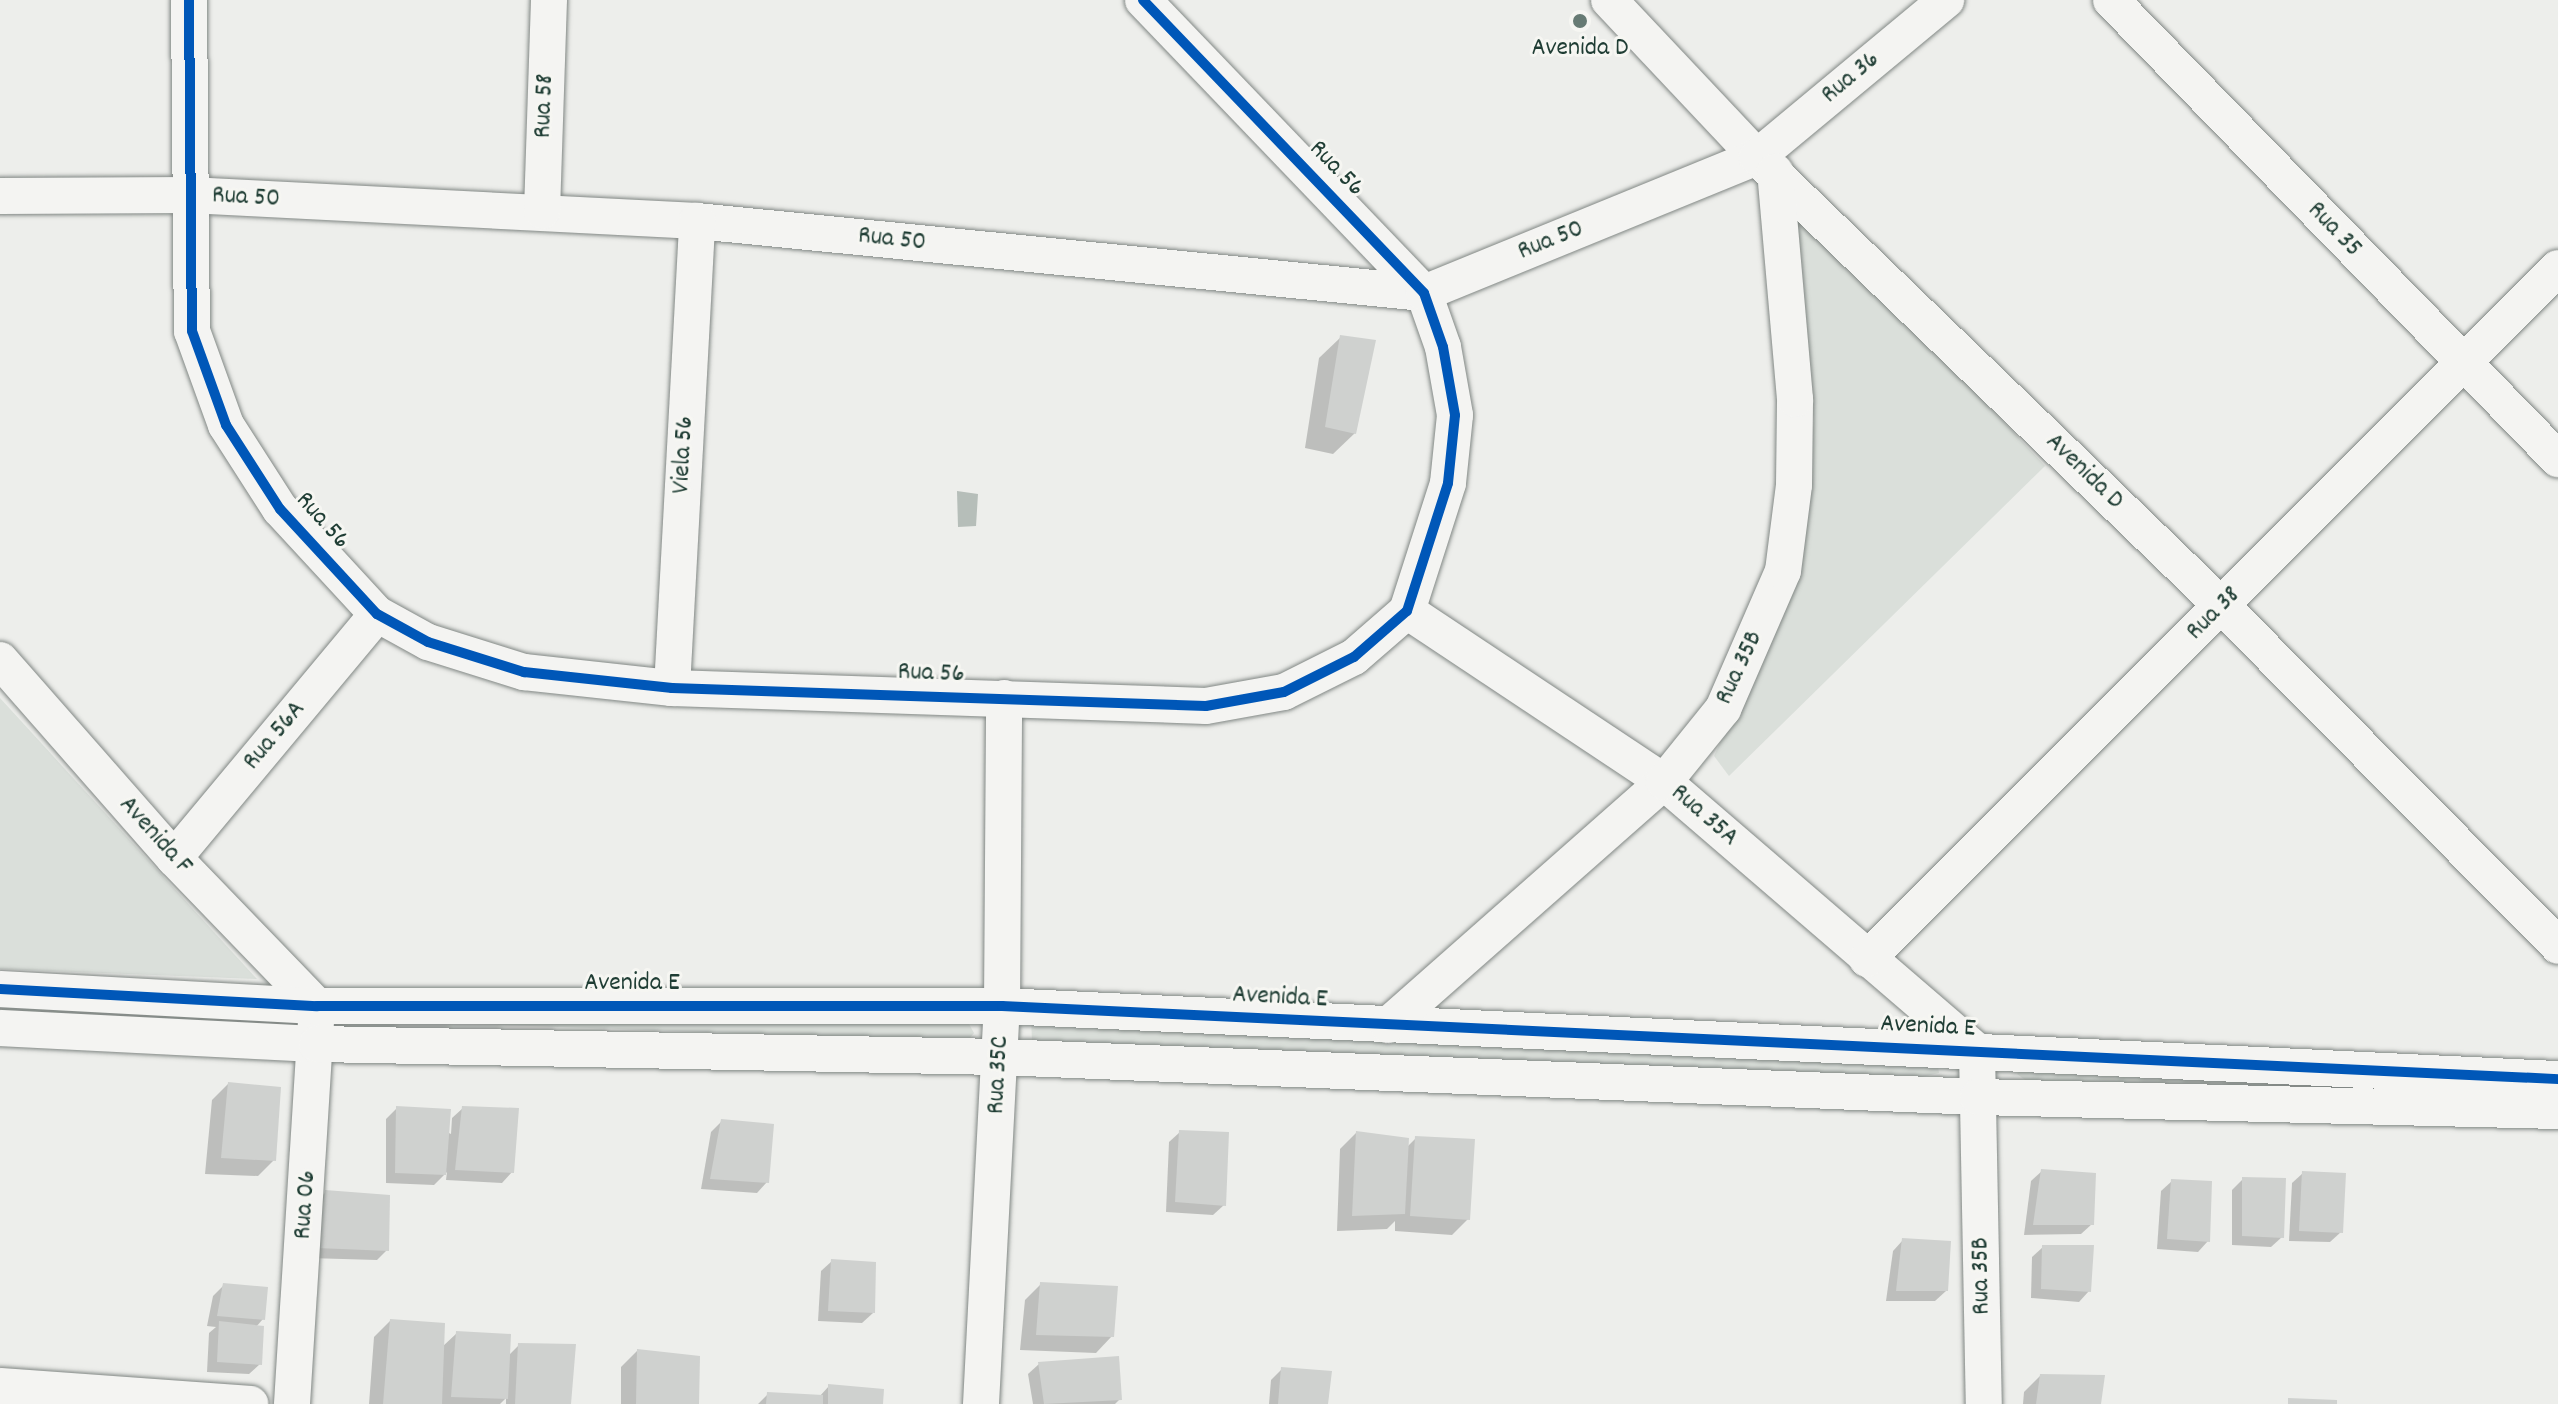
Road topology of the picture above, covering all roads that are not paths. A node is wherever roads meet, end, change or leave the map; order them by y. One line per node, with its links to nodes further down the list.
1 (189, 0): 8 (street, Rua 56)
2 (549, 0): 10 (street, Rua 58)
3 (1143, 0): 13 (street, Rua 56)
4 (1609, 0): 7 (street, Avenida D)
5 (1946, 0): 7 (street, Rua 36)
6 (2111, 0): 14 (street, Rua 35)
7 (1766, 164): 13 (street, Rua 50); 16 (street, Avenida D); 22 (street, Rua 35B)
8 (189, 195): 9 (street, Rua 50); 10 (street, Rua 50); 18 (street, Rua 56)
9 (0, 196)
10 (542, 211): 11 (street, Rua 50)
11 (697, 221): 13 (street, Rua 50); 20 (street, Viela 56)
12 (2558, 268): 14 (street, Rua 38)
13 (1424, 293): 17 (street, Rua 56)
14 (2462, 363): 15 (street, Rua 35); 16 (street, Rua 38)
15 (2558, 459)
16 (2222, 606): 24 (street, Avenida D); 25 (street, Rua 38)
17 (1407, 611): 21 (street, Rua 56); 22 (street, Rua 35A)
18 (377, 614): 20 (street, Rua 56); 23 (street, Rua 56A)
19 (0, 660): 23 (street, Avenida F)
20 (672, 688): 21 (street, Rua 56)
21 (1004, 698): 28 (street, Rua 35C)
22 (1664, 782): 25 (street, Rua 35A); 29 (street, Rua 35B)
23 (174, 858): 27 (street, Avenida F)
24 (2558, 946)
25 (1867, 959): 32 (street, Rua 35A)
26 (0, 989): 27 (street, Avenida E)
27 (317, 1006): 28 (street, Avenida E); 31 (street, Rua 06)
28 (1002, 1006): 29 (street, Avenida E); 33 (street, Rua 35C)
29 (1388, 1025): 32 (street, Avenida E)
30 (0, 1028): 31 (street, Avenida E)
31 (317, 1044): 33 (street, Avenida E); 40 (street, Rua 06)
32 (1977, 1051): 35 (street, Avenida E); 36 (street, Rua 35B)
33 (1000, 1057): 36 (street, Avenida E); 41 (street, Rua 35C)
34 (2558, 1079): 35 (street, Avenida E)
35 (2458, 1092): 36 (street, Avenida E); 37 (street, Avenida E)
36 (1978, 1097): 42 (street, Rua 35B)
37 (2558, 1111)
38 (0, 1386): 39 (street)
39 (250, 1404)
40 (292, 1404)
41 (981, 1404)
42 (1984, 1404)

